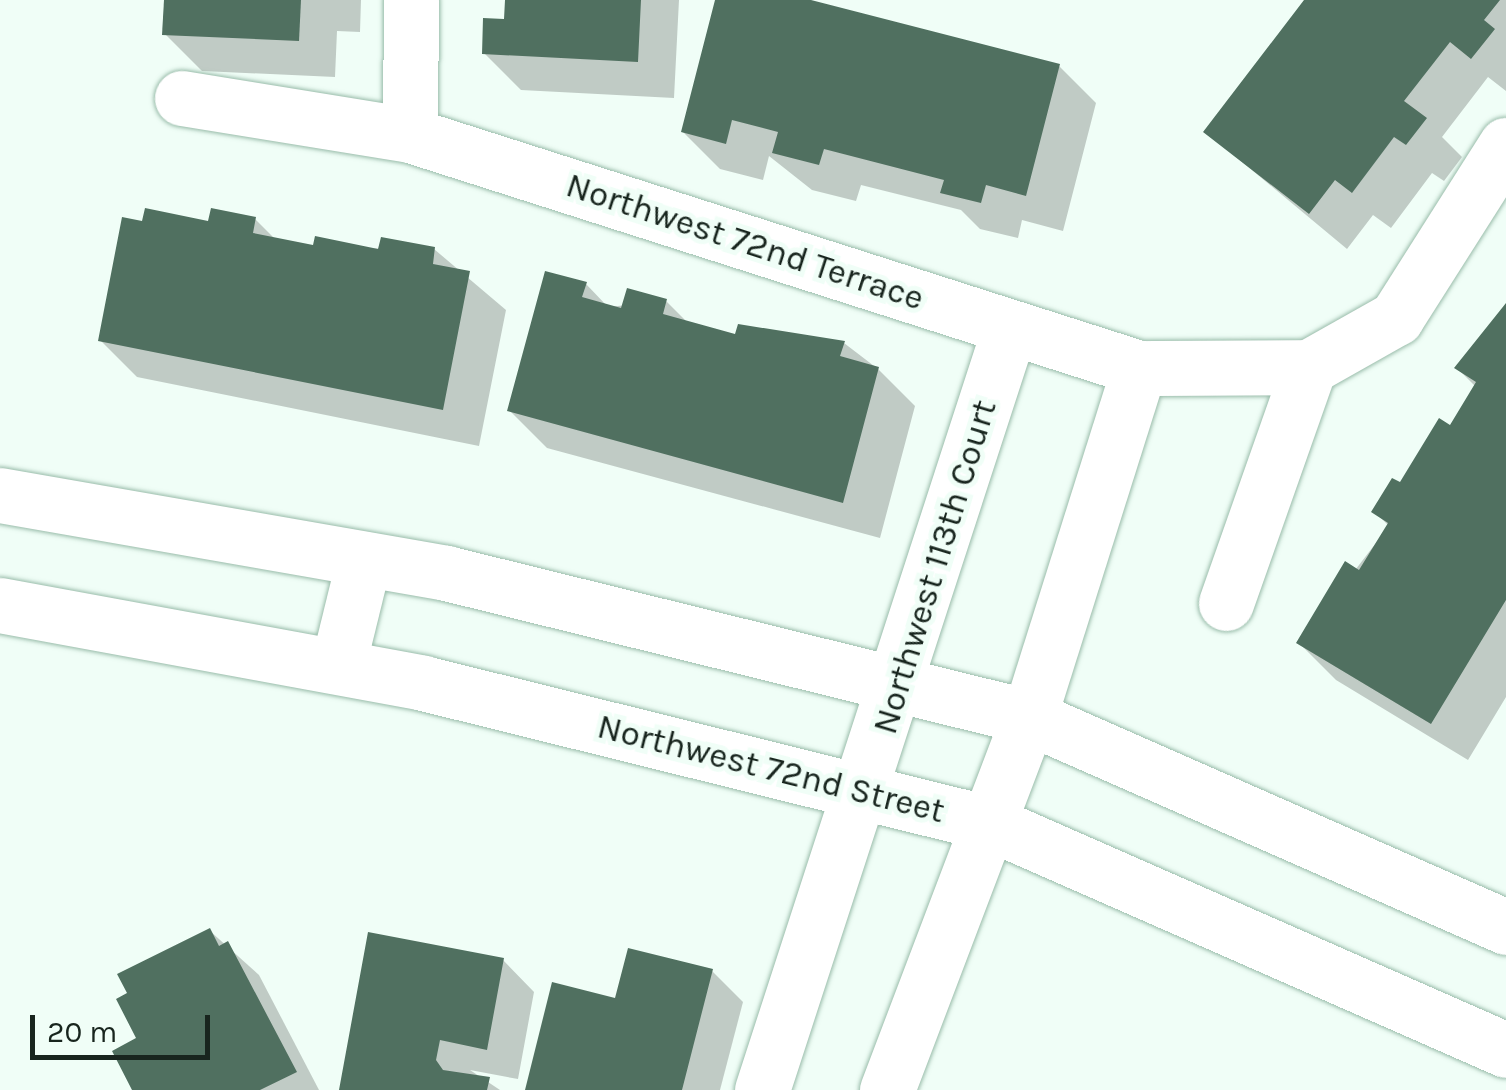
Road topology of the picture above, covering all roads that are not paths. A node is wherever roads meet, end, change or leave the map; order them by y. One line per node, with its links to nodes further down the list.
1 (410, 0): 3 (street)
2 (182, 98): 3 (street, Northwest 72nd Terrace)
3 (410, 135): 5 (street, Northwest 72nd Terrace)
4 (1506, 146): 6 (street)
5 (1010, 327): 7 (street, Northwest 72nd Terrace); 13 (street, Northwest 113th Court)
6 (1309, 367): 7 (street, Northwest 72nd Terrace); 10 (street)
7 (1139, 368): 14 (street)
8 (0, 495): 9 (street)
9 (364, 559): 12 (street); 13 (street)
10 (1226, 603)
11 (0, 605): 12 (street, Northwest 72nd Street)
12 (338, 665): 15 (street, Northwest 72nd Street)
13 (899, 683): 14 (street); 15 (street, Northwest 113th Court)
14 (1029, 717): 16 (street); 17 (street)
15 (864, 795): 16 (street, Northwest 72nd Street); 19 (street, Northwest 113th Court)
16 (992, 824): 18 (street, Northwest 72nd Street); 20 (street)
17 (1506, 926)
18 (1506, 1050)
19 (762, 1090)
20 (887, 1090)

